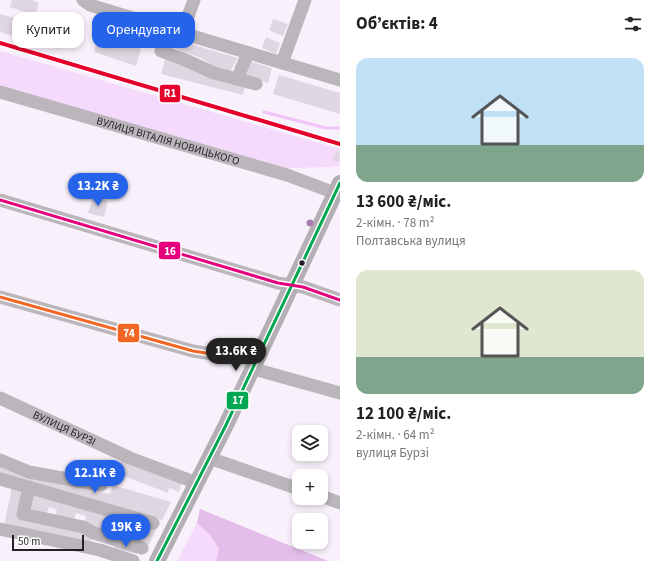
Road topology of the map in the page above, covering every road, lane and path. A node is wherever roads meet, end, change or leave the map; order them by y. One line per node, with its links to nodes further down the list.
1 (82, 0): 4 (street)
2 (194, 0): 5 (street)
3 (305, 0): 9 (street)
4 (112, 12)
5 (190, 12)
6 (195, 38): 8 (street)
7 (161, 52): 10 (street)
8 (248, 53): 9 (street); 10 (street)
9 (282, 63): 11 (street)
10 (237, 79): 12 (street)
11 (340, 80)
12 (256, 84)
13 (0, 92): 14 (street, ВУЛИЦЯ ВІТАЛІЯ НОВИЦЬКОГО)
14 (337, 188): 16 (main road)
15 (0, 200): 16 (street)
16 (292, 285): 18 (street); 19 (main road)
17 (0, 297): 19 (street)
18 (340, 300)
19 (256, 361): 20 (street); 22 (main road)
20 (340, 393)
21 (0, 398): 25 (street, ВУЛИЦЯ БУРЗІ)
22 (209, 458): 25 (main road); 27 (street)
23 (0, 460): 26 (street)
24 (0, 479): 28 (street)
25 (197, 483): 37 (main road)
26 (101, 485)
27 (292, 487)
28 (29, 488): 31 (street); 33 (street)
29 (328, 499): 30 (street)
30 (340, 503)
31 (153, 523)
32 (0, 529): 35 (street)
33 (104, 537): 34 (street); 35 (street)
34 (142, 548)
35 (100, 550): 36 (street)
36 (133, 561)
37 (157, 561)

